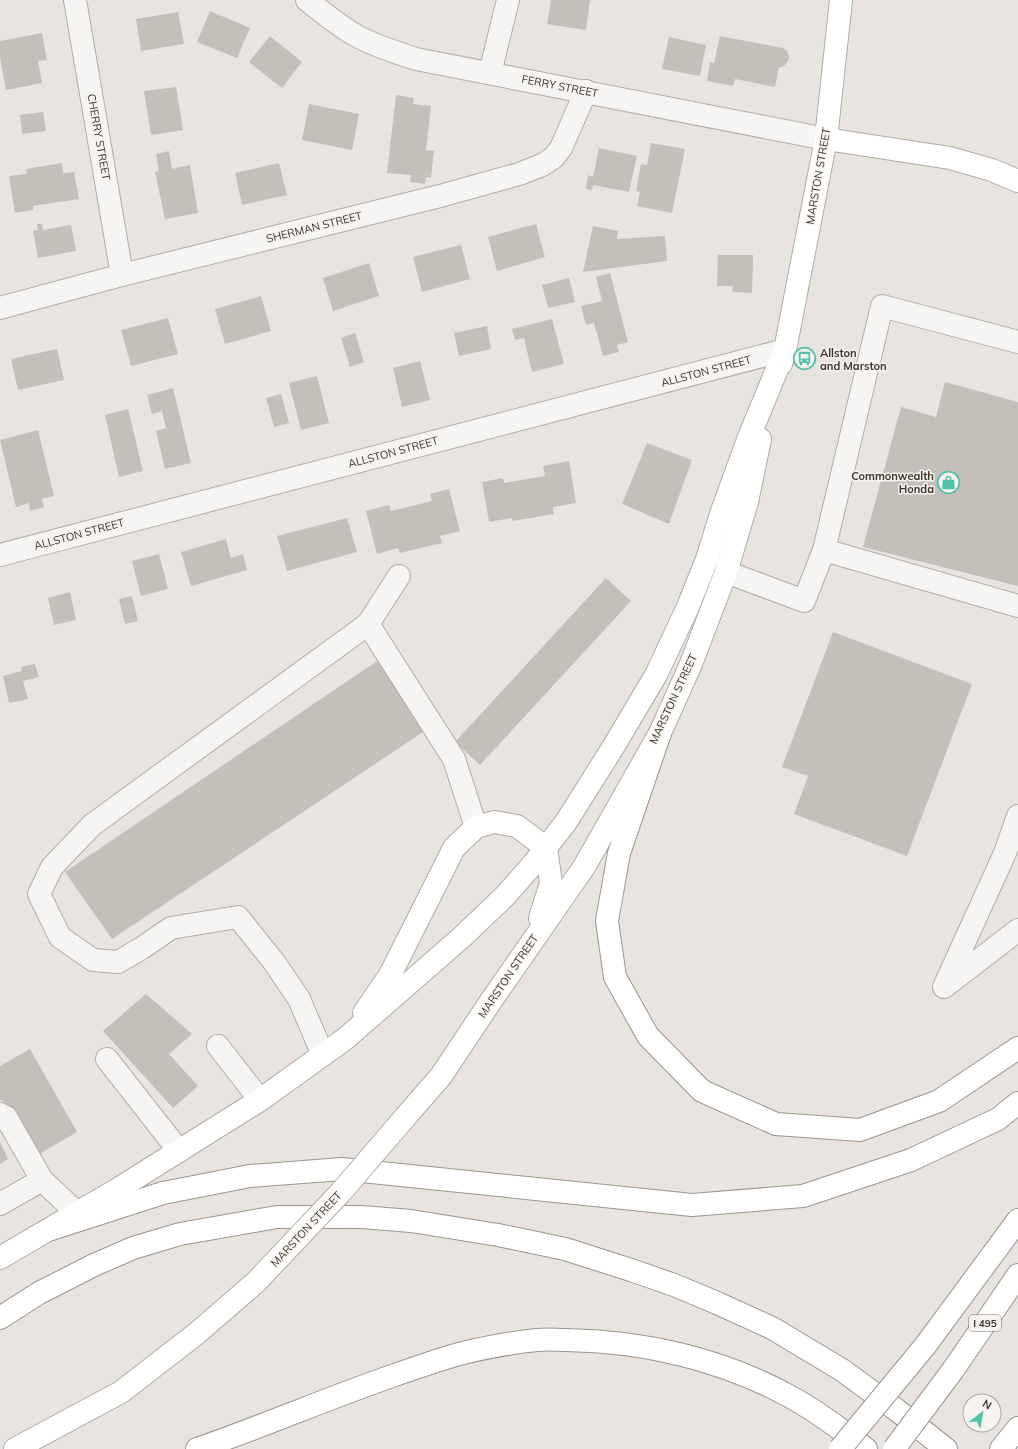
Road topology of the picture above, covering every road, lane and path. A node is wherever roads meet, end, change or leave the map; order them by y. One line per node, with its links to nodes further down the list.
1 (76, 0): 9 (street, CHERRY STREET)
2 (307, 0): 5 (street, FERRY STREET)
3 (508, 0): 5 (street)
4 (841, 0): 7 (main road, MARSTON STREET)
5 (490, 73): 6 (street, FERRY STREET)
6 (586, 91): 7 (street, FERRY STREET); 9 (street, SHERMAN STREET)
7 (826, 139): 8 (main road); 12 (main road, MARSTON STREET)
8 (1018, 181)
9 (122, 274): 10 (street, SHERMAN STREET)
10 (0, 308)
11 (1018, 342): 13 (street)
12 (785, 350): 14 (street, ALLSTON STREET); 15 (main road, MARSTON STREET); 22 (main road, MARSTON STREET)
13 (824, 550): 15 (street); 17 (street)
14 (0, 555)
15 (726, 572): 19 (main road, MARSTON STREET)
16 (399, 576): 18 (street)
17 (1018, 606)
18 (368, 624): 21 (street); 29 (street)
19 (660, 733): 25 (main road, MARSTON STREET); 28 (main road)
20 (1018, 816): 23 (street)
21 (476, 827): 22 (main road); 26 (main road)
22 (546, 848): 25 (main road); 26 (main road, MARSTON STREET)
23 (1012, 855): 24 (street)
24 (1018, 930)
25 (534, 938): 44 (main road, MARSTON STREET, bridge)
26 (346, 1039): 29 (main road, MARSTON STREET)
27 (218, 1046): 31 (street)
28 (1018, 1048)
29 (323, 1055): 31 (main road, MARSTON STREET)
30 (107, 1059): 34 (street)
31 (260, 1100): 34 (main road, MARSTON STREET)
32 (1018, 1103): 39 (main road)
33 (0, 1114): 35 (street)
34 (179, 1151): 37 (main road, MARSTON STREET)
35 (42, 1180): 36 (street); 37 (street)
36 (0, 1204)
37 (77, 1213): 39 (main road, MARSTON STREET)
38 (1018, 1220): 46 (main road, bridge)
39 (48, 1230): 40 (main road, MARSTON STREET)
40 (0, 1258)
41 (1018, 1275): 48 (main road, I 495, bridge)
42 (0, 1318): 49 (main road)
43 (1018, 1428): 50 (main road)
44 (15, 1449)
45 (197, 1449): 47 (main road)
46 (840, 1449)
47 (866, 1449)
48 (894, 1449)
49 (946, 1449)
50 (1001, 1449)

